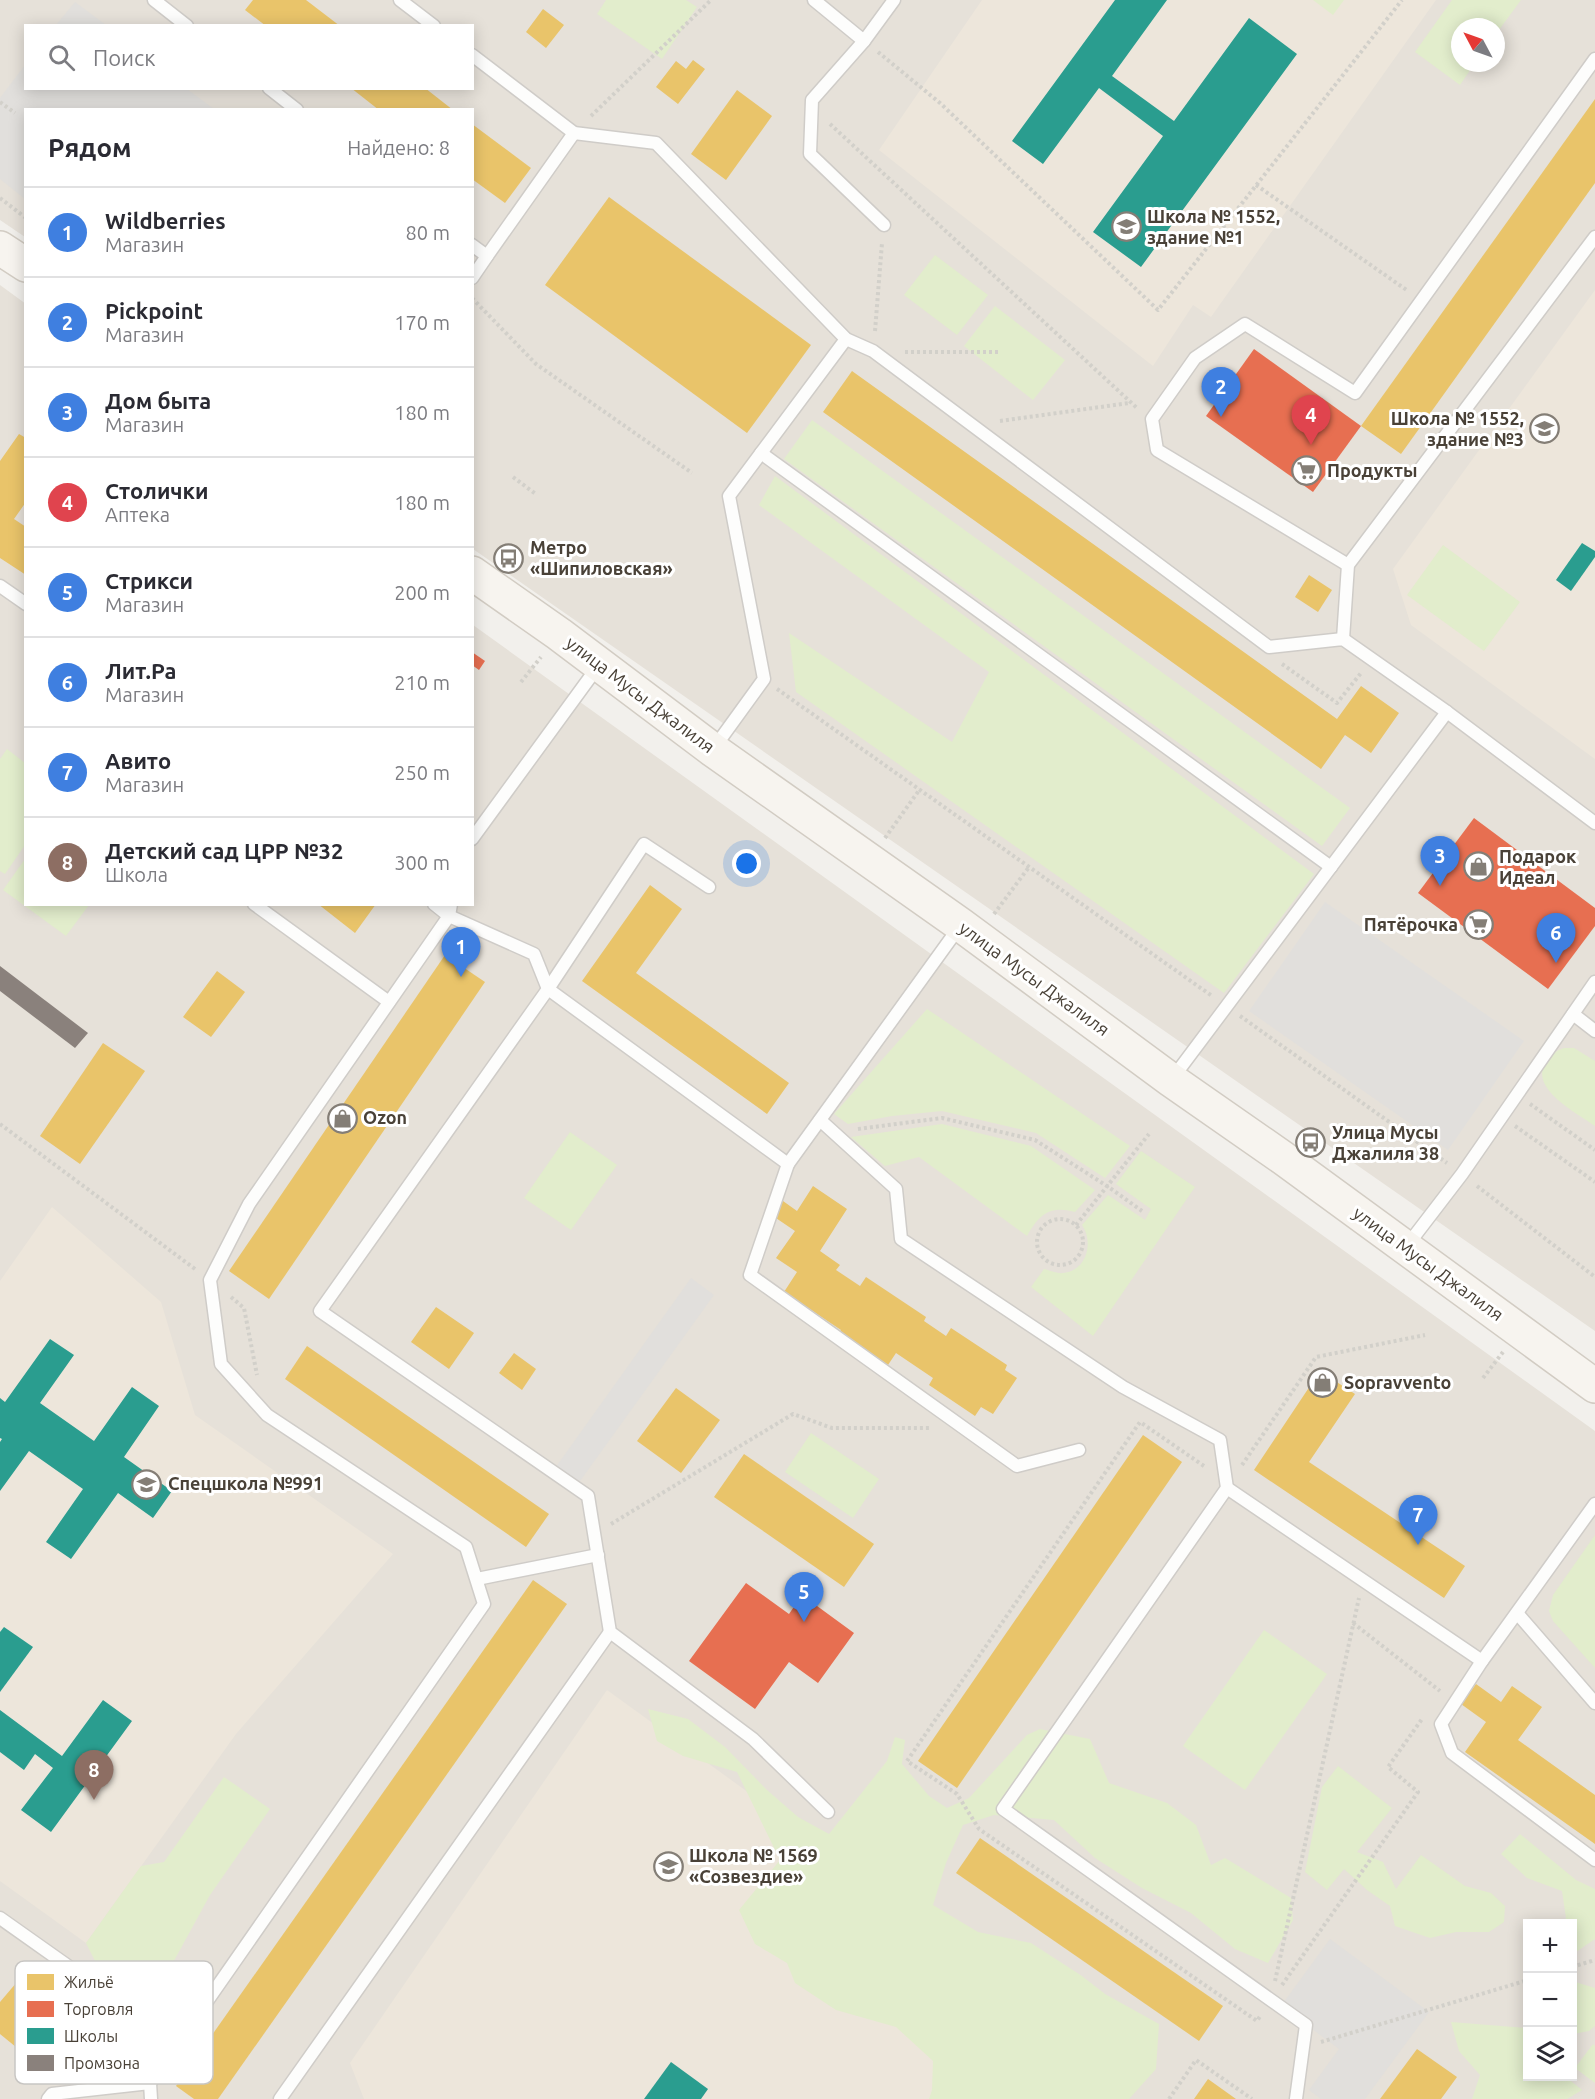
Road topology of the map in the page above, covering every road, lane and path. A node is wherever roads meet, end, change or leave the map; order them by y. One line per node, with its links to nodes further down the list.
1 (154, 0): 7 (lane)
2 (400, 0): 8 (lane)
3 (711, 0): 17 (path)
4 (814, 0): 9 (lane)
5 (894, 0): 9 (lane)
6 (1402, 0): 18 (path)
7 (184, 24)
8 (431, 24)
9 (864, 41): 14 (lane); 18 (path)
10 (474, 57): 17 (lane)
11 (1595, 59): 29 (lane)
12 (272, 90): 15 (lane)
13 (0, 102): 16 (path)
14 (812, 107): 21 (lane); 33 (path)
15 (294, 108)
16 (15, 113)
17 (574, 133): 25 (lane); 30 (lane)
18 (1256, 185): 29 (path)
19 (0, 198): 20 (path)
20 (24, 216)
21 (884, 225): 31 (path)
22 (1595, 237): 38 (lane)
23 (474, 246): 25 (lane)
24 (0, 248): 26 (main road)
25 (487, 256): 27 (lane)
26 (24, 264)
27 (474, 275)
28 (474, 300): 35 (path)
29 (1421, 300): 38 (lane)
30 (846, 339): 31 (lane); 34 (lane)
31 (873, 351): 32 (path); 33 (lane)
32 (1000, 352)
33 (974, 425): 42 (lane)
34 (760, 453): 44 (lane); 51 (lane)
35 (692, 472)
36 (513, 477): 37 (path)
37 (537, 495)
38 (1348, 565): 42 (lane)
39 (474, 574): 43 (main road, улица Мусы Джалиля)
40 (0, 586): 41 (lane)
41 (24, 603)
42 (1343, 639): 45 (lane)
43 (599, 665): 46 (main road, улица Мусы Джалиля); 49 (lane)
44 (764, 679): 46 (lane); 47 (path)
45 (1447, 712): 48 (lane); 51 (lane)
46 (713, 750): 55 (main road, улица Мусы Джалиля)
47 (920, 789): 50 (path); 59 (path)
48 (1595, 823)
49 (474, 835)
50 (882, 842)
51 (1332, 867): 59 (lane)
52 (709, 886): 57 (lane)
53 (257, 906): 58 (lane)
54 (450, 910): 57 (lane); 58 (lane)
55 (961, 925): 62 (main road, улица Мусы Джалиля); 65 (lane)
56 (1595, 982): 60 (lane)
57 (548, 989): 70 (lane); 87 (lane)
58 (389, 1002): 78 (lane)
59 (1227, 1006): 62 (lane); 71 (path)
60 (1573, 1014): 61 (lane); 63 (lane)
61 (1595, 1031)
62 (1171, 1080): 76 (main road, улица Мусы Джалиля)
63 (1517, 1095): 64 (lane); 69 (path)
64 (1502, 1116): 71 (lane); 72 (path)
65 (820, 1120): 67 (lane); 70 (lane)
66 (0, 1124): 78 (path)
67 (834, 1133): 73 (path); 84 (lane)
68 (1149, 1134): 73 (path)
69 (1595, 1150)
70 (788, 1164): 82 (lane)
71 (1462, 1174): 76 (lane); 77 (path)
72 (1595, 1182)
73 (1107, 1186): 74 (path); 75 (path)
74 (1142, 1211)
75 (1076, 1225): 75 (path)
76 (1406, 1248): 81 (main road, улица Мусы Джалиля)
77 (1595, 1277)
78 (210, 1280): 80 (path); 89 (lane)
79 (1425, 1335): 84 (path)
80 (259, 1386)
81 (1595, 1386)
82 (964, 1428): 83 (lane); 87 (path)
83 (1079, 1450)
84 (1225, 1473): 85 (lane); 106 (path)
85 (1227, 1488): 90 (lane); 106 (lane)
86 (1595, 1504): 91 (lane)
87 (594, 1534): 88 (lane)
88 (598, 1555): 89 (lane); 93 (lane)
89 (477, 1580): 105 (lane)
90 (1363, 1580): 92 (path); 94 (lane)
91 (1517, 1613): 94 (lane); 96 (lane)
92 (1353, 1623): 95 (path); 106 (path)
93 (610, 1632): 98 (lane); 112 (lane)
94 (1482, 1661): 99 (lane)
95 (1434, 1701)
96 (1595, 1703)
97 (1428, 1710): 106 (path)
98 (828, 1812)
99 (1595, 1860)
100 (0, 1918): 102 (lane)
101 (1595, 1960): 103 (path)
102 (61, 1961)
103 (1577, 1965)
104 (1523, 1981): 107 (path)
105 (213, 1993)
106 (1271, 2000): 107 (lane)
107 (1303, 2047): 115 (lane)
108 (141, 2084): 110 (lane)
109 (150, 2084): 111 (lane)
110 (48, 2099)
111 (151, 2099)
112 (280, 2099)
113 (1169, 2099): 114 (path)
114 (1252, 2099)
115 (1296, 2099)

